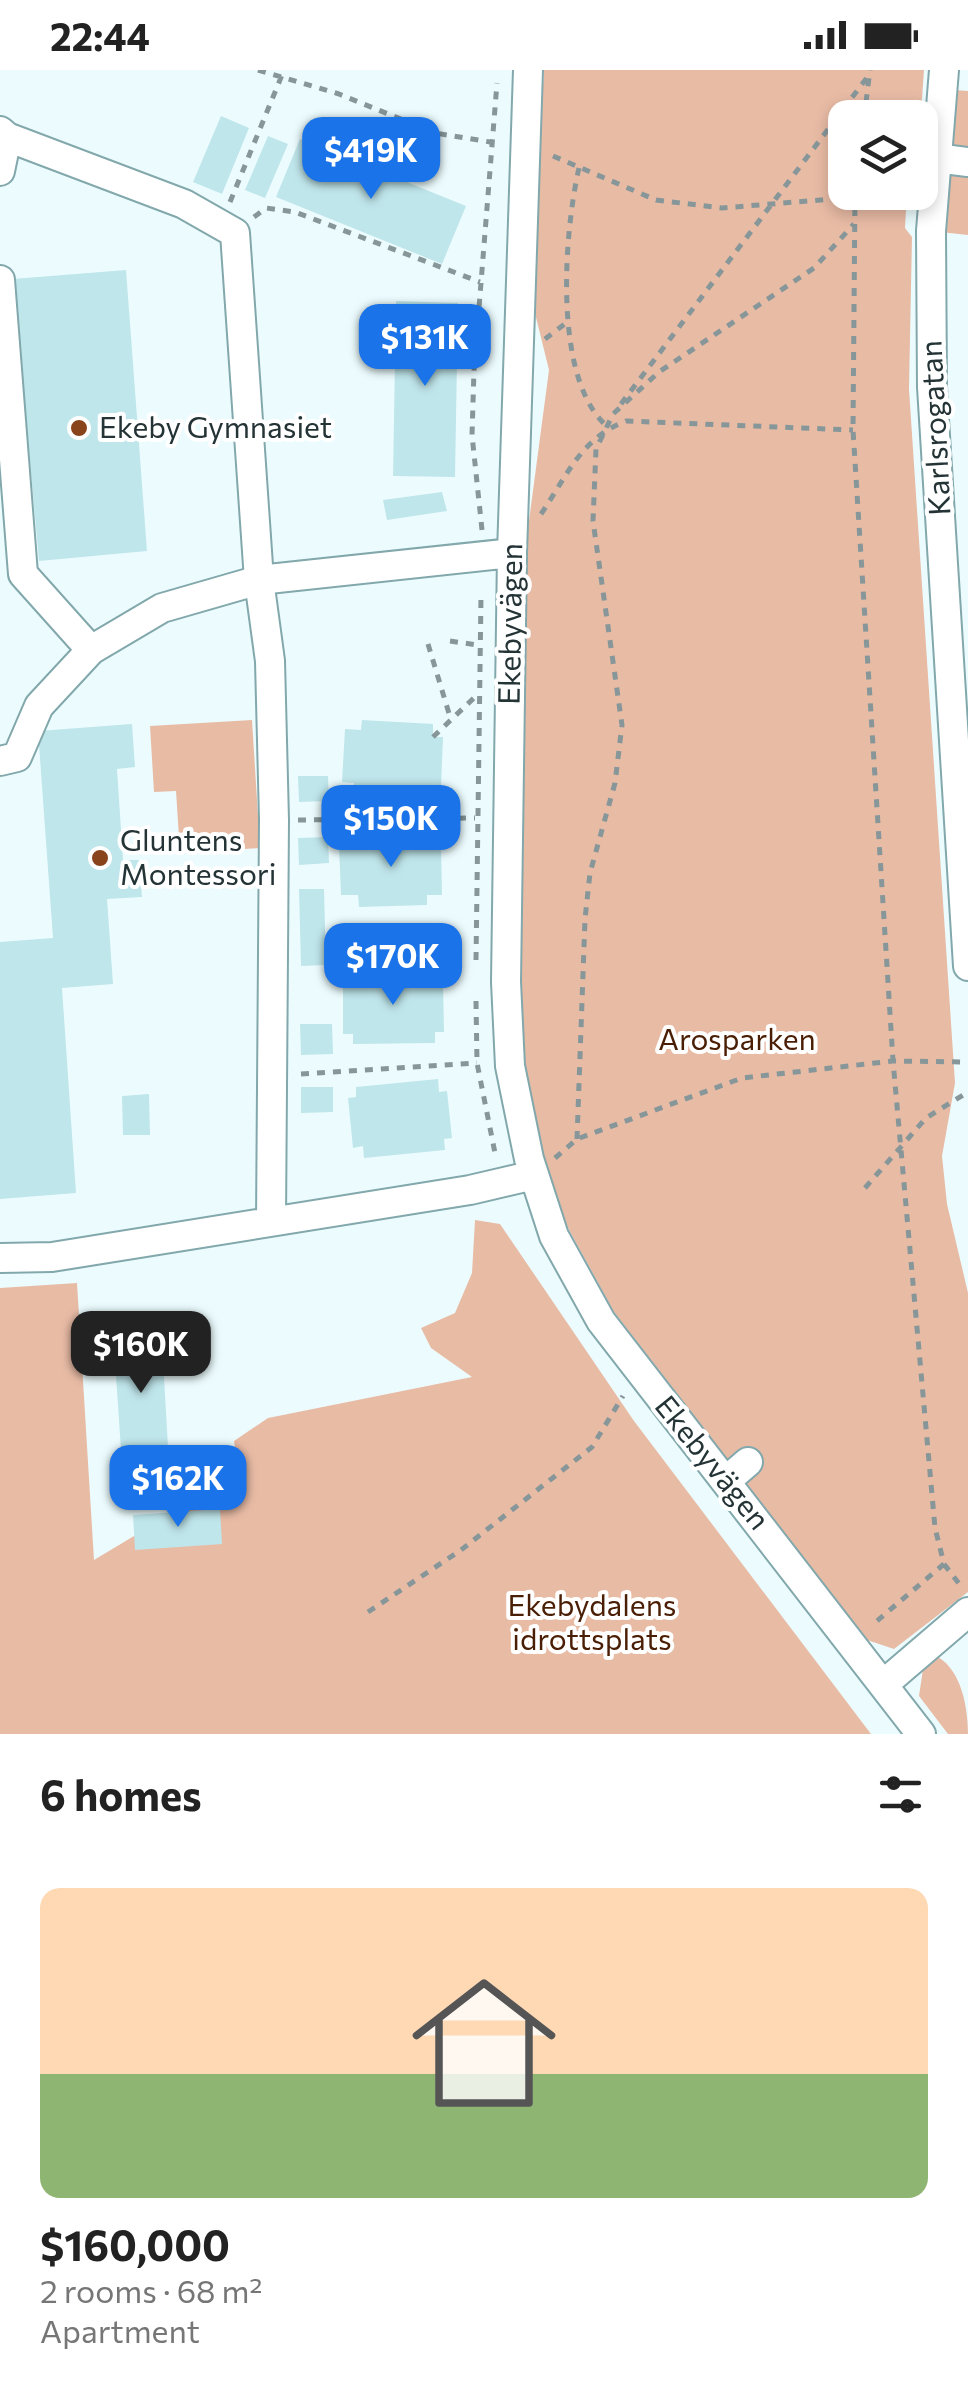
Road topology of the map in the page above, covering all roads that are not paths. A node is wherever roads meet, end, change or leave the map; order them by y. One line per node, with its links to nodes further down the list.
1 (528, 70): 10 (street, Ekebyvägen)
2 (944, 70): 4 (street, Karlsrogatan)
3 (3, 134): 7 (street); 11 (street)
4 (938, 136)
5 (938, 158): 6 (street)
6 (968, 162)
7 (0, 172)
8 (934, 210): 14 (street, Karlsrogatan)
9 (0, 280): 12 (street)
10 (498, 553): 11 (street); 15 (street, Ekebyvägen)
11 (259, 580): 12 (street); 16 (street)
12 (91, 650): 13 (street)
13 (0, 762)
14 (968, 966)
15 (534, 1175): 16 (street); 19 (street, Ekebyvägen)
16 (271, 1221): 17 (street)
17 (0, 1258)
18 (962, 1627): 19 (street)
19 (885, 1683): 20 (street, Ekebyvägen)
20 (921, 1734)

